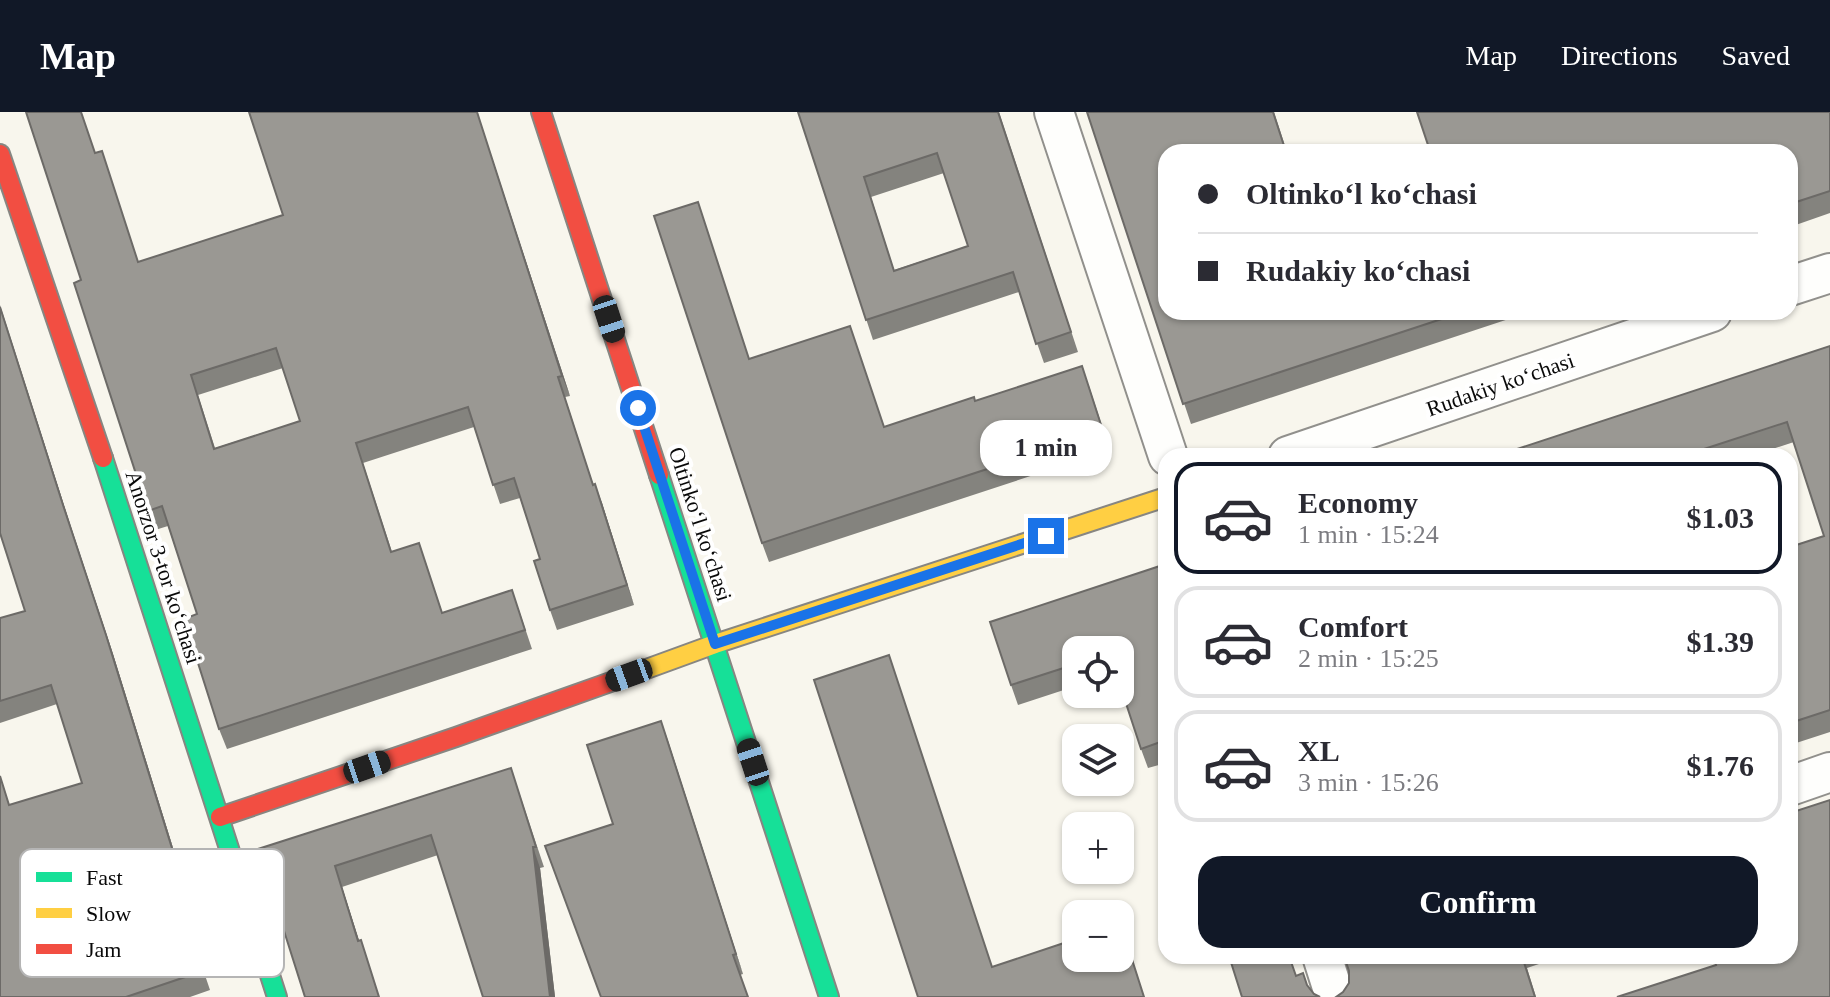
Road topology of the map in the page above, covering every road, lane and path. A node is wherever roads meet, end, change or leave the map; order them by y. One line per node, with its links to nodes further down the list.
1 (541, 112): 11 (street, Oltinkoʻl koʻchasi)
2 (1054, 112): 8 (street)
3 (0, 154): 4 (street, Anorzor 3-tor koʻchasi)
4 (7, 198): 14 (street, Anorzor 3-tor koʻchasi)
5 (1830, 273): 6 (street)
6 (1798, 283)
7 (1688, 320): 9 (street, Rudakiy koʻchasi)
8 (1165, 448)
9 (1312, 448)
10 (1158, 500): 11 (street)
11 (715, 644): 14 (street); 19 (street, Oltinkoʻl koʻchasi)
12 (1830, 772): 13 (street)
13 (1798, 783)
14 (220, 817): 15 (street, Anorzor 3-tor koʻchasi)
15 (230, 849)
16 (1325, 964): 20 (street)
17 (271, 977): 18 (street, Anorzor 3-tor koʻchasi)
18 (277, 997)
19 (829, 997)
20 (1335, 997)

